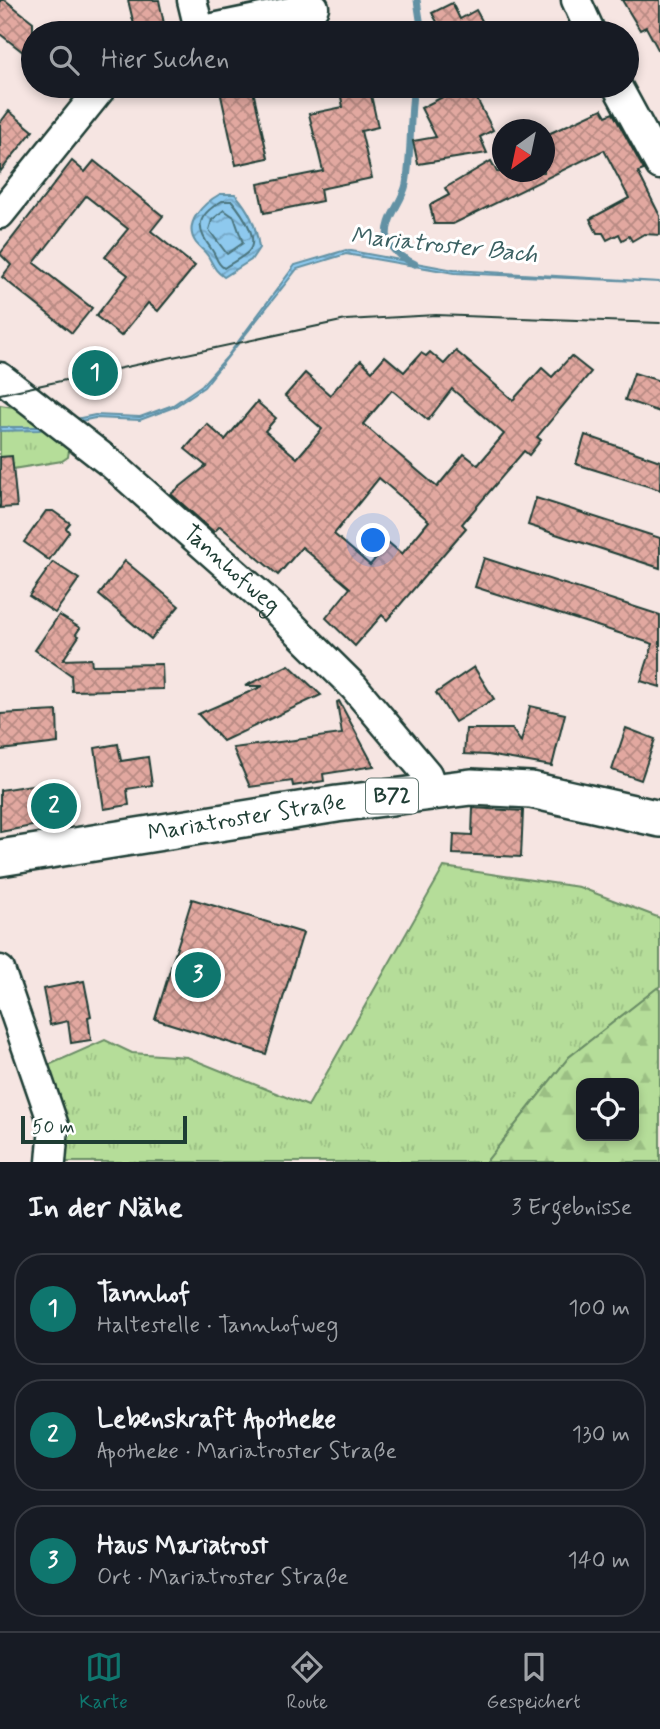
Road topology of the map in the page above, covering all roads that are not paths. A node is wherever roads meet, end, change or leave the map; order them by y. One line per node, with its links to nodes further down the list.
1 (192, 0): 4 (street)
2 (576, 0): 6 (street)
3 (314, 6): 5 (street)
4 (197, 21)
5 (248, 21)
6 (586, 21)
7 (93, 98): 10 (street)
8 (624, 98): 9 (street)
9 (660, 165)
10 (0, 214)
11 (0, 377): 12 (street, Tannhofweg)
12 (433, 790): 13 (main road, Mariatroster Straße / B72); 14 (main road, Mariatroster Straße / B72)
13 (660, 819)
14 (0, 858)
15 (0, 970): 16 (street)
16 (51, 1162)

